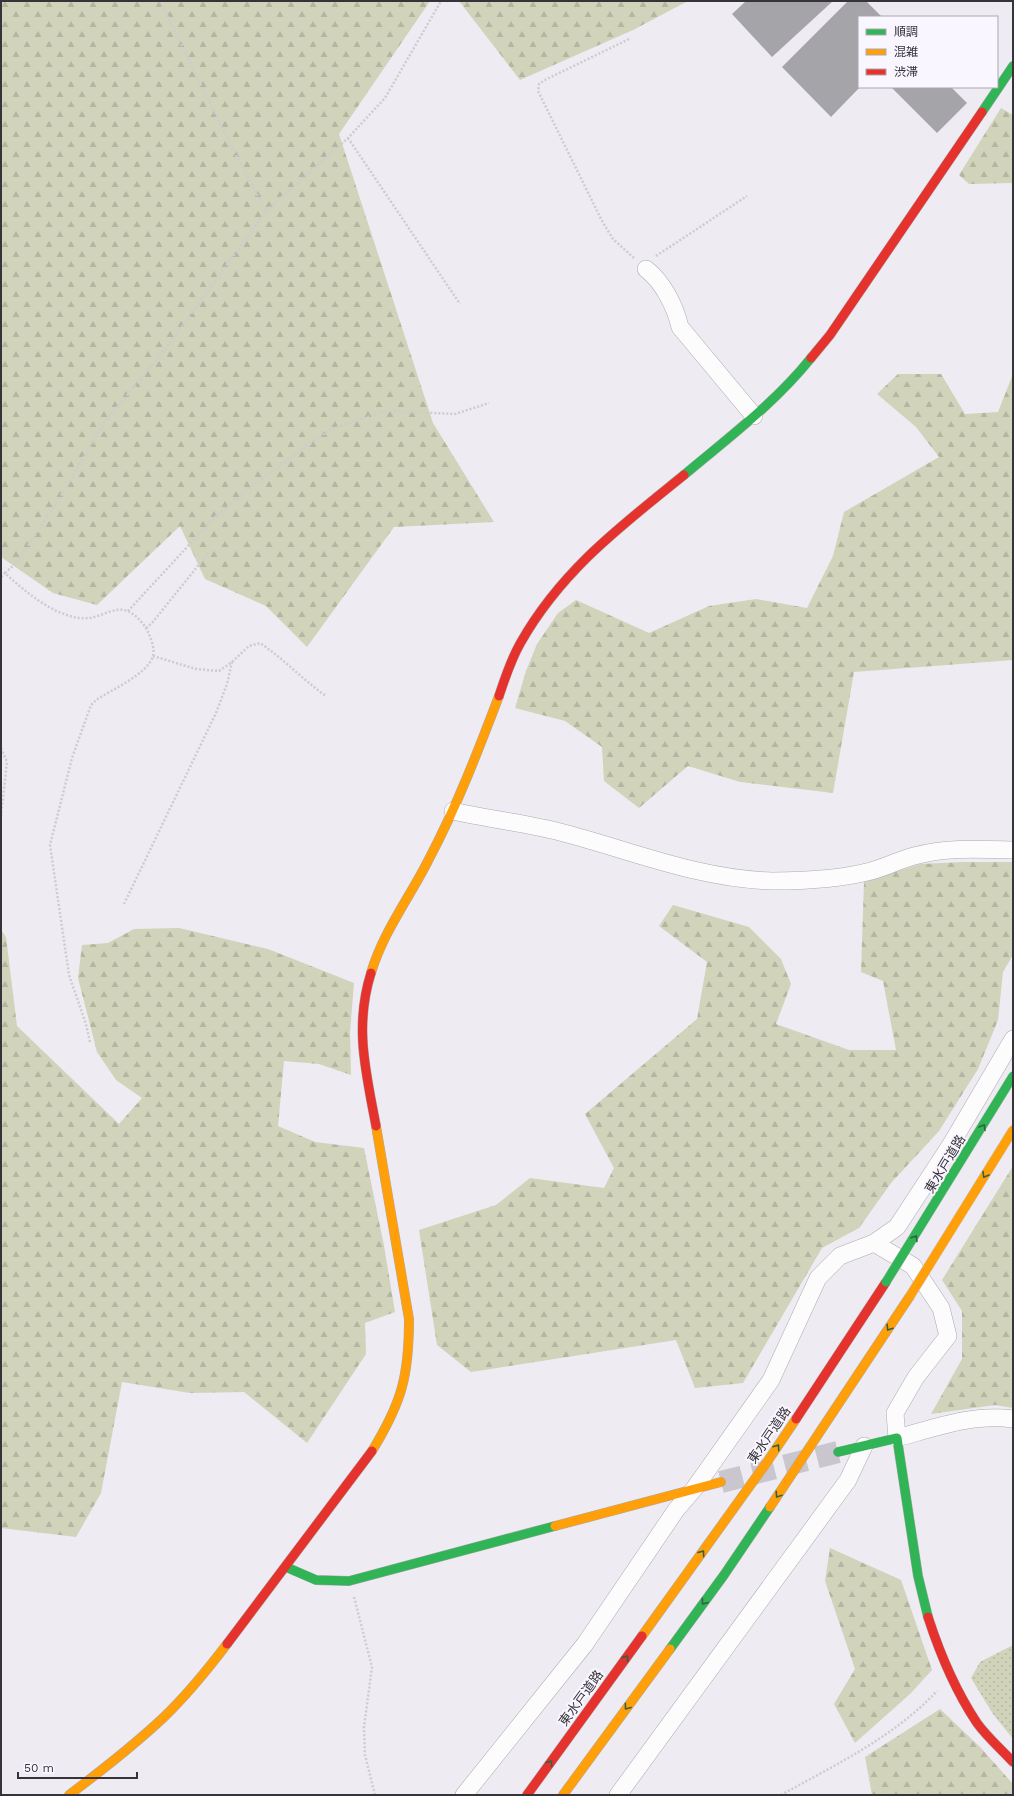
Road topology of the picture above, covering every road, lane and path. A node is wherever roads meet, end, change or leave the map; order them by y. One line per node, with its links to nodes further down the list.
1 (160, 1): 7 (path)
2 (441, 1): 5 (path)
3 (629, 39): 8 (path)
4 (1013, 66): 11 (main road)
5 (348, 138): 7 (path); 9 (path)
6 (747, 196): 8 (path)
7 (266, 211): 13 (path)
8 (646, 269): 11 (street)
9 (460, 304)
10 (489, 403): 15 (path)
11 (754, 416): 21 (main road)
12 (209, 552): 16 (path)
13 (5, 573): 14 (path); 15 (path)
14 (1, 577)
15 (128, 611): 16 (path)
16 (146, 628): 17 (path)
17 (153, 656): 18 (path); 26 (path)
18 (232, 662): 19 (path); 24 (path)
19 (326, 696)
20 (1, 748): 22 (path)
21 (453, 811): 23 (street); 36 (main road)
22 (1, 816)
23 (1013, 850)
24 (124, 904)
25 (1013, 1039): 29 (street)
26 (90, 1042)
27 (1013, 1076): 43 (main road, 東水戸道路, one-way to 27, bridge)
28 (1013, 1130): 44 (main road, one-way to 44, bridge)
29 (874, 1243): 31 (street); 35 (street)
30 (1013, 1419): 31 (street)
31 (897, 1438): 32 (main road); 38 (main road)
32 (864, 1446): 33 (main road); 45 (street)
33 (838, 1452)
34 (721, 1482): 35 (main road)
35 (694, 1489): 37 (main road); 42 (street)
36 (286, 1567): 37 (main road); 40 (main road)
37 (349, 1581): 41 (path)
38 (951, 1678): 39 (main road); 46 (path)
39 (1013, 1762)
40 (69, 1795)
41 (375, 1795)
42 (464, 1795)
43 (527, 1795)
44 (563, 1795)
45 (618, 1795)
46 (781, 1795)

